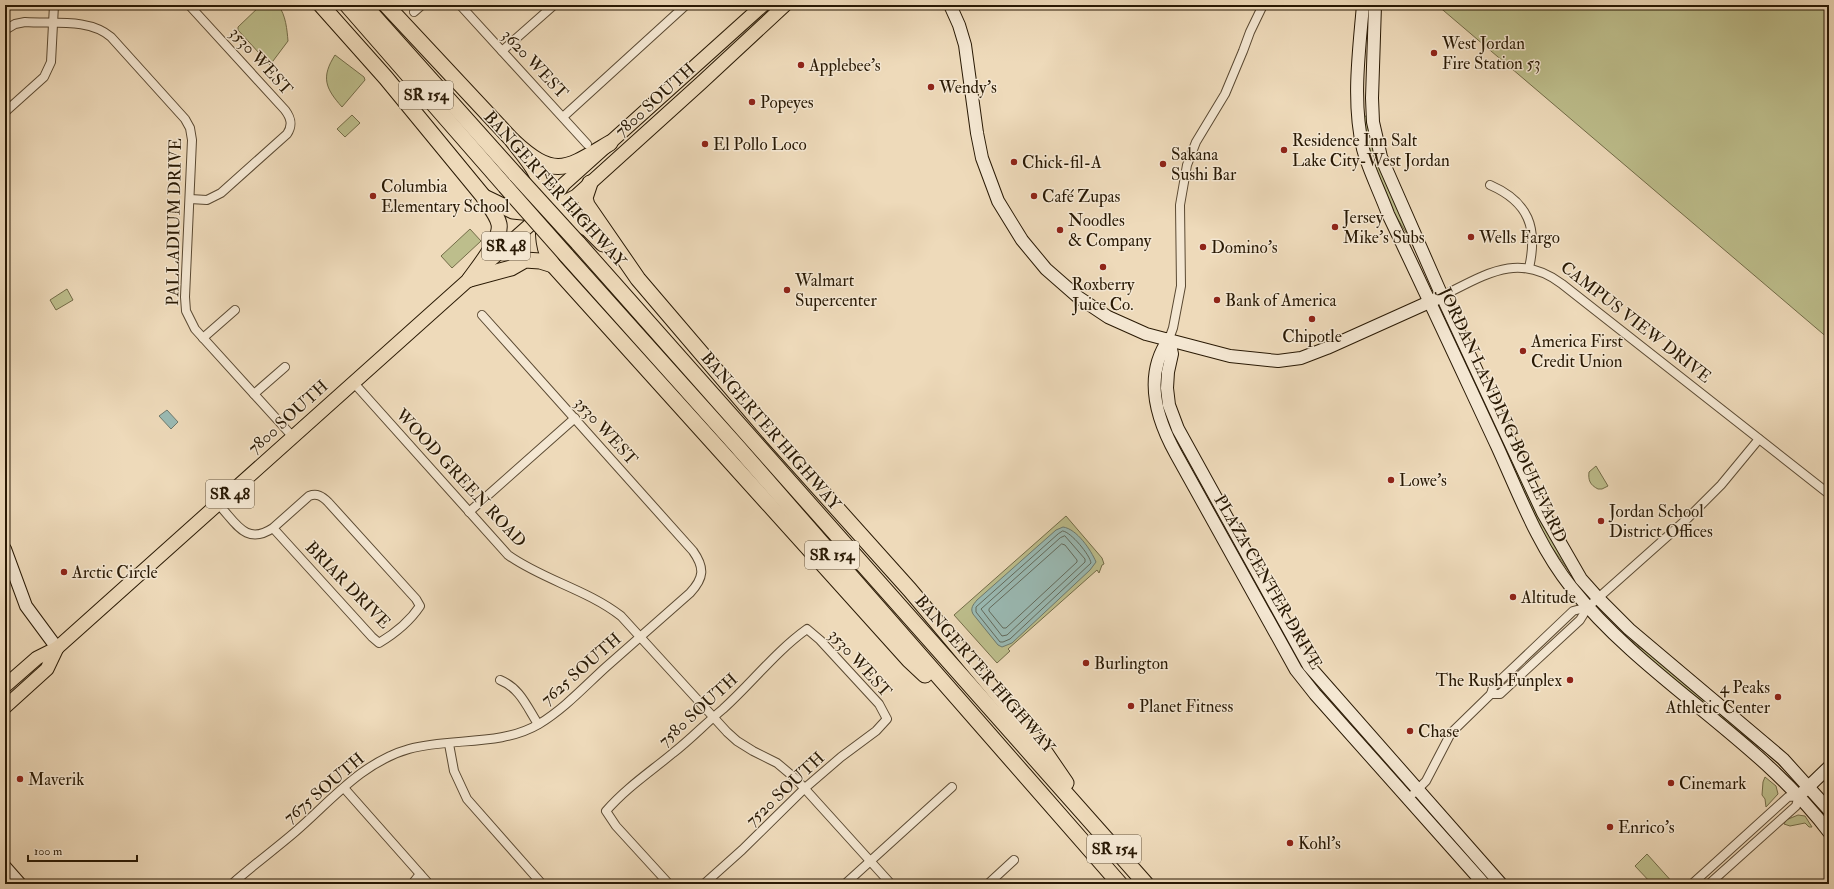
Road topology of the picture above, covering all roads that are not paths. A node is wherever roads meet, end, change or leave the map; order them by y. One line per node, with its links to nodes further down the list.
1 (54, 5): 18 (street)
2 (189, 5): 29 (street, 3530 WEST)
3 (321, 5): 28 (highway)
4 (347, 5): 64 (highway, BANGERTER HIGHWAY / SR 154, bridge)
5 (364, 5): 75 (highway, BANGERTER HIGHWAY / SR 154, bridge)
6 (386, 5): 23 (highway)
7 (422, 5): 17 (street)
8 (460, 5): 20 (street, 3620 WEST)
9 (554, 5): 20 (street)
10 (686, 5): 22 (street)
11 (763, 5): 24 (main road, 7800 SOUTH)
12 (785, 5): 26 (main road, 7800 SOUTH)
13 (1263, 5): 40 (street, PLAZA CENTER DRIVE)
14 (1363, 5): 36 (street, JORDAN LANDING BOULEVARD)
15 (1375, 5): 35 (street, JORDAN LANDING BOULEVARD)
16 (951, 6): 40 (street, CAMPUS VIEW DRIVE)
17 (414, 12)
18 (53, 24): 19 (street, PALLADIUM DRIVE); 21 (street); 29 (street, PALLADIUM DRIVE)
19 (6, 30)
20 (502, 51): 22 (street, 3620 WEST)
21 (5, 112)
22 (563, 116): 25 (street, 3620 WEST)
23 (513, 141): 24 (highway); 30 (highway)
24 (610, 143): 30 (main road, 7800 SOUTH)
25 (587, 144)
26 (590, 183): 30 (main road, 7800 SOUTH); 34 (highway)
27 (1490, 185): 32 (street)
28 (484, 196): 30 (highway); 33 (highway)
29 (190, 199): 39 (street, PALLADIUM DRIVE)
30 (542, 214): 31 (highway); 33 (main road, 7800 SOUTH / SR 48); 34 (highway)
31 (553, 265): 33 (highway); 64 (highway)
32 (1529, 268): 35 (street, CAMPUS VIEW DRIVE); 46 (street, CAMPUS VIEW DRIVE)
33 (470, 279): 42 (main road, 7800 SOUTH / SR 48)
34 (638, 279): 75 (highway)
35 (1442, 296): 36 (street, CAMPUS VIEW DRIVE); 53 (street, JORDAN LANDING BOULEVARD)
36 (1429, 302): 40 (street, CAMPUS VIEW DRIVE); 54 (street, JORDAN LANDING BOULEVARD)
37 (235, 310): 39 (street)
38 (482, 315): 44 (street, 3530 WEST)
39 (203, 338): 43 (street, PALLADIUM DRIVE)
40 (1169, 339): 71 (street, PLAZA CENTER DRIVE); 73 (street, PLAZA CENTER DRIVE)
41 (285, 366): 43 (street)
42 (353, 382): 45 (main road, 7800 SOUTH / SR 48); 49 (street, WOOD GREEN ROAD)
43 (254, 394): 45 (street, PALLADIUM DRIVE)
44 (575, 418): 49 (street); 52 (street, 3530 WEST)
45 (293, 437): 48 (main road, 7800 SOUTH / SR 48)
46 (1759, 439): 47 (street, CAMPUS VIEW DRIVE); 53 (street)
47 (1829, 494)
48 (219, 505): 50 (street); 57 (main road, 7800 SOUTH / SR 48)
49 (469, 512): 56 (street, WOOD GREEN ROAD)
50 (273, 528): 50 (street, BRIAR DRIVE)
51 (5, 549): 57 (street)
52 (702, 569): 56 (street, 7625 SOUTH)
53 (1598, 598): 54 (street); 68 (street, JORDAN LANDING BOULEVARD)
54 (1588, 607): 71 (street); 72 (street, JORDAN LANDING BOULEVARD)
55 (807, 629): 61 (street, 7580 SOUTH); 62 (street, 3530 WEST)
56 (640, 636): 61 (street, WOOD GREEN ROAD); 63 (street, 7625 SOUTH)
57 (57, 648): 59 (main road, 7800 SOUTH / SR 48); 60 (main road, 7800 SOUTH / SR 48)
58 (500, 680): 63 (street)
59 (5, 686)
60 (5, 707)
61 (713, 717): 70 (street, WOOD GREEN ROAD); 86 (street, 7580 SOUTH)
62 (887, 719): 70 (street, 7520 SOUTH)
63 (538, 724): 65 (street, 7625 SOUTH)
64 (992, 737): 91 (highway, BANGERTER HIGHWAY / SR 154)
65 (449, 744): 69 (street, 7675 SOUTH); 85 (street)
66 (1829, 767): 68 (street)
67 (952, 787): 78 (street)
68 (1809, 787): 72 (street); 74 (street, JORDAN LANDING BOULEVARD)
69 (344, 788): 80 (street); 82 (street, 7675 SOUTH)
70 (805, 788): 78 (street, WOOD GREEN ROAD); 87 (street, 7520 SOUTH)
71 (1418, 790): 73 (street); 94 (street, PLAZA CENTER DRIVE)
72 (1799, 796): 76 (street, JORDAN LANDING BOULEVARD); 95 (street); 96 (street)
73 (1407, 798): 93 (street, PLAZA CENTER DRIVE)
74 (1829, 810)
75 (1083, 814): 92 (highway, BANGERTER HIGHWAY / SR 154)
76 (1829, 832)
77 (1014, 860): 90 (street)
78 (870, 861): 88 (street); 89 (street, WOOD GREEN ROAD)
79 (5, 867): 81 (street)
80 (420, 874): 83 (street); 84 (street)
81 (20, 884)
82 (232, 884)
83 (412, 884)
84 (429, 884)
85 (542, 884)
86 (669, 884)
87 (704, 884)
88 (845, 884)
89 (891, 884)
90 (988, 884)
91 (1120, 884)
92 (1146, 884)
93 (1484, 884)
94 (1501, 884)
95 (1692, 884)
96 (1709, 884)

